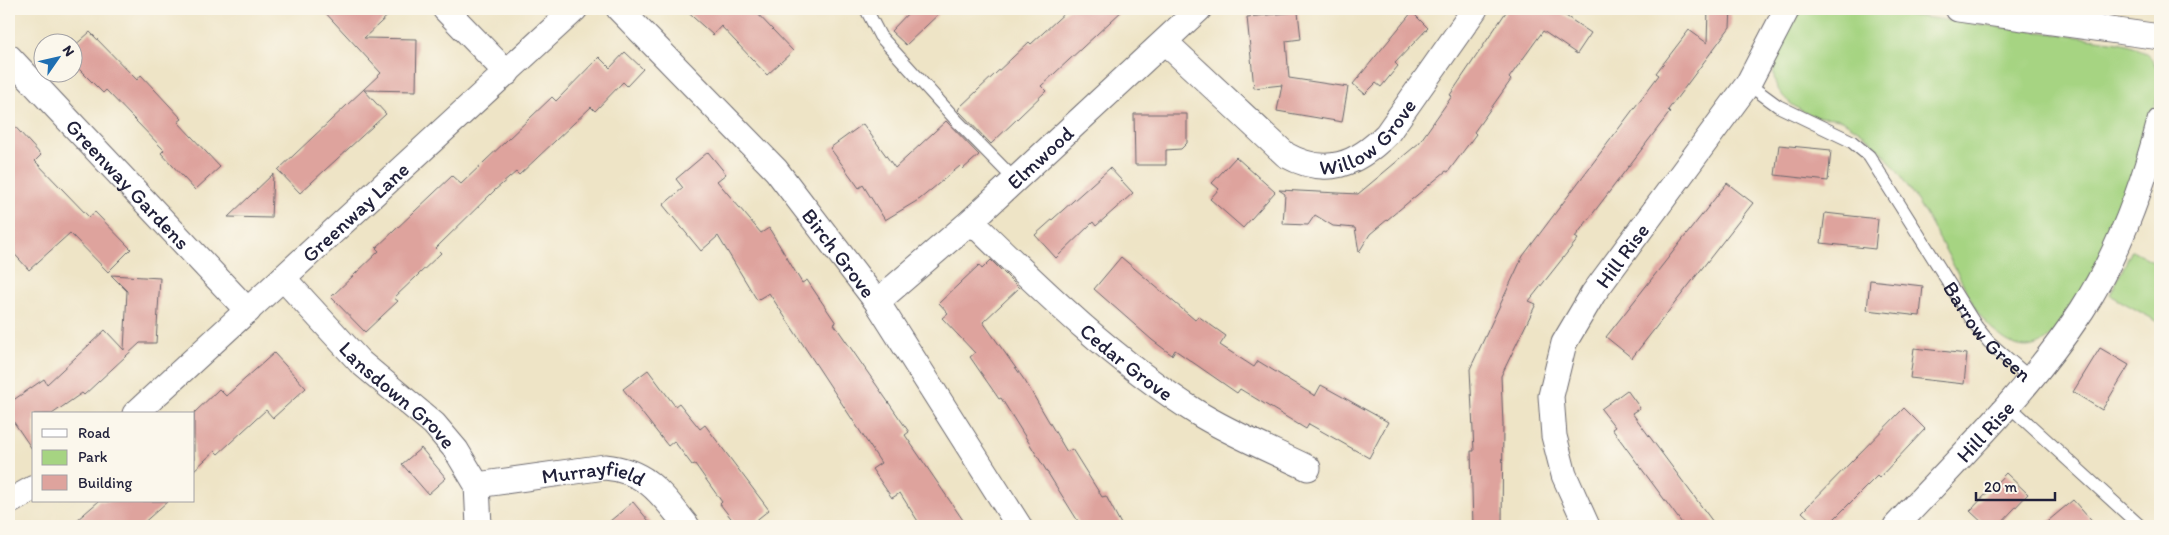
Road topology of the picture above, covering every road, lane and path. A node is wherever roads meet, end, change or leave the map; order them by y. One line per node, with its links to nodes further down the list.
1 (445, 9): 12 (street)
2 (575, 9): 12 (street, Greenway Lane)
3 (619, 9): 18 (street, Birch Grove)
4 (866, 9): 15 (lane)
5 (1199, 9): 10 (street, Elmwood)
6 (1475, 9): 10 (street, Willow Grove)
7 (1787, 9): 13 (street, Hill Rise)
8 (1958, 9): 9 (street)
9 (2160, 37)
10 (1165, 42): 15 (street, Elmwood)
11 (9, 57): 19 (street, Greenway Gardens)
12 (507, 73): 17 (street, Greenway Lane)
13 (1748, 84): 20 (lane, Barrow Green); 28 (street, Hill Rise)
14 (2160, 121): 20 (street, Barrow Green)
15 (1015, 180): 16 (street, Elmwood)
16 (971, 221): 18 (street, Elmwood); 23 (street, Cedar Grove)
17 (283, 278): 19 (street, Greenway Lane); 24 (street, Lansdown Grove)
18 (877, 302): 27 (street, Birch Grove)
19 (248, 311): 22 (street, Greenway Lane)
20 (2030, 378): 21 (street, Hill Rise)
21 (2008, 405): 29 (street, Hill Rise); 30 (lane)
22 (137, 412)
23 (1308, 468)
24 (478, 485): 25 (street); 26 (street, Murrayfield)
25 (479, 526)
26 (687, 526)
27 (1018, 526)
28 (1587, 526)
29 (1896, 526)
30 (2140, 526)

